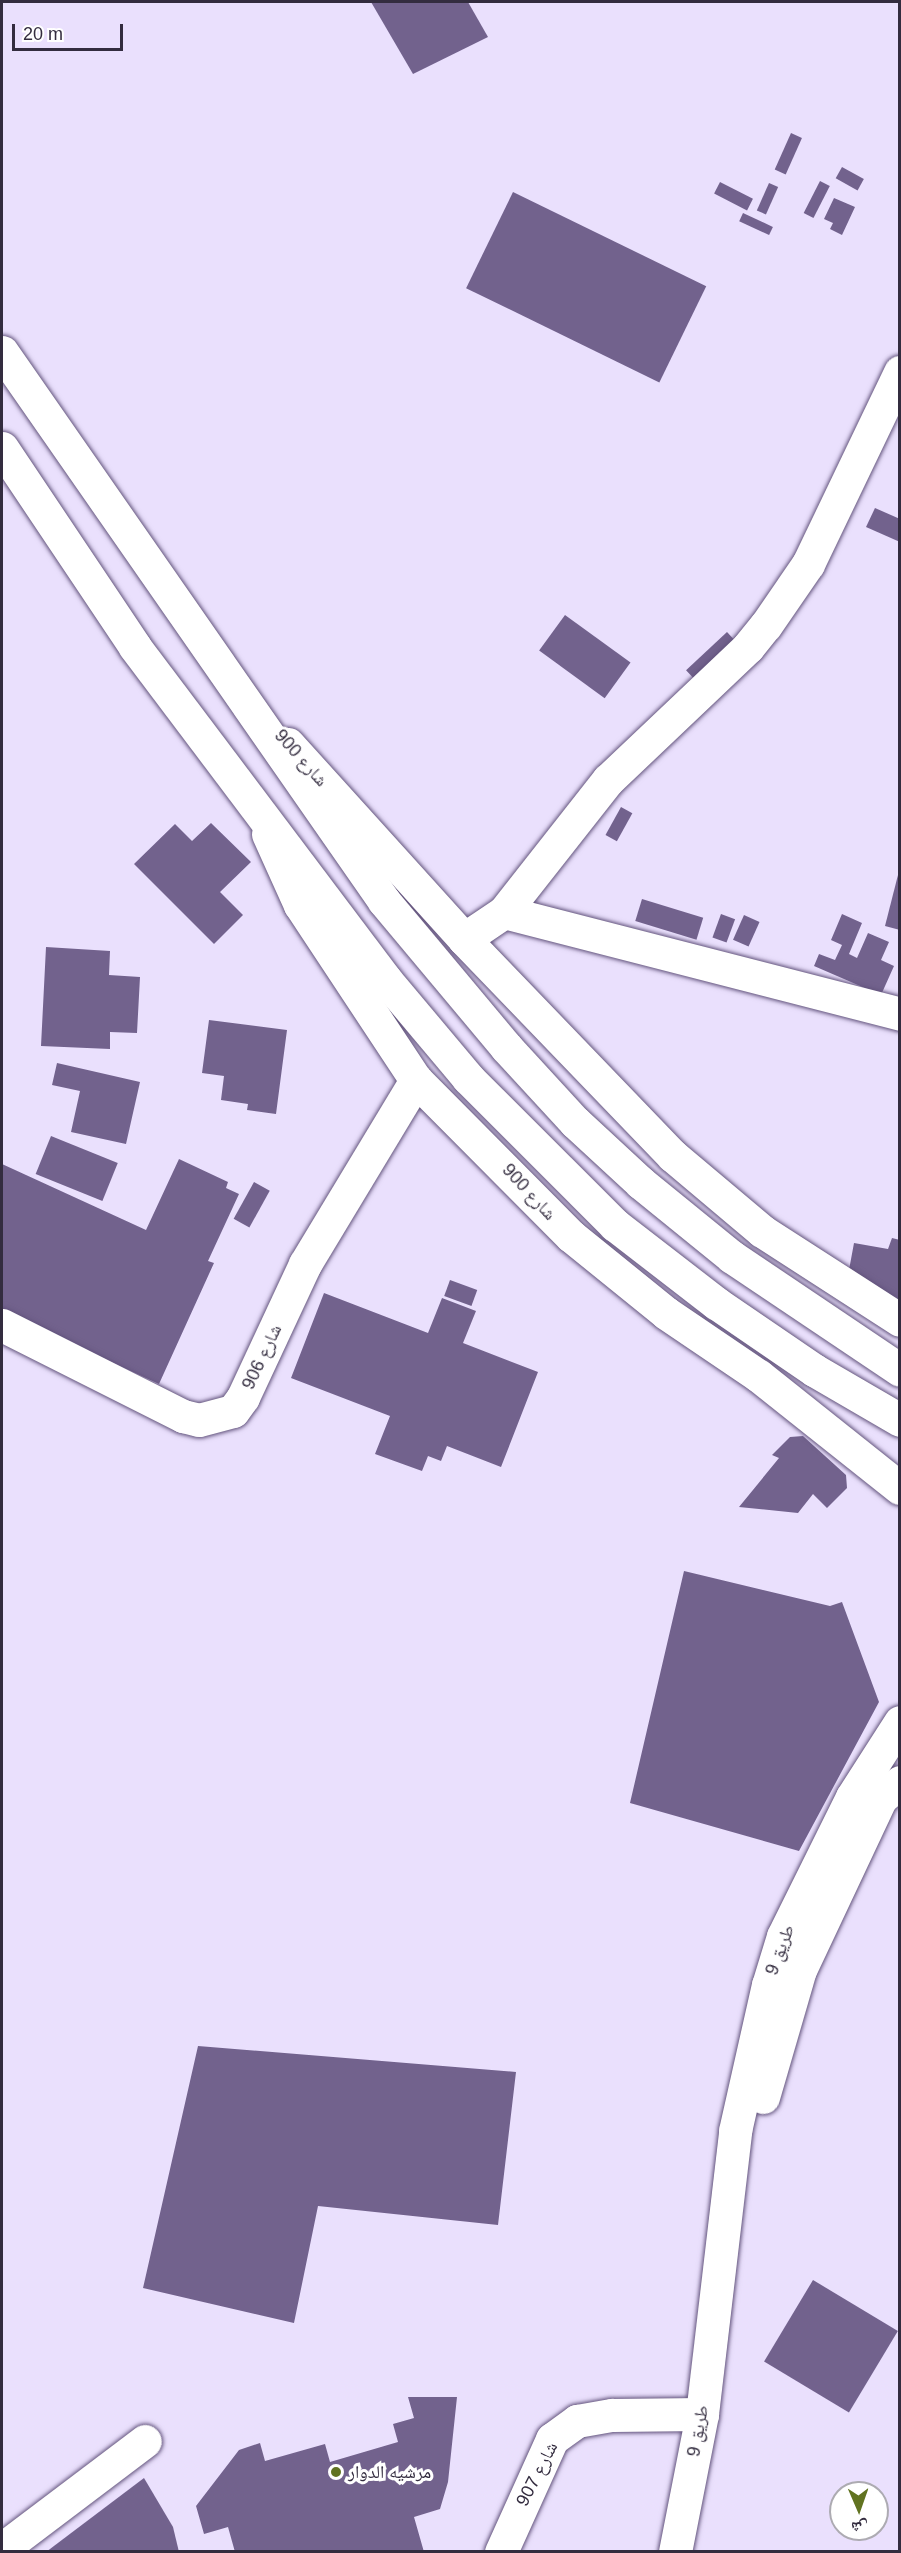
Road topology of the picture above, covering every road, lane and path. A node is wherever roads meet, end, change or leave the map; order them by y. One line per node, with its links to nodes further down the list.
1 (2, 352): 4 (street)
2 (900, 372): 6 (street)
3 (2, 448): 5 (street)
4 (230, 679): 7 (street, شارع 900); 12 (street)
5 (256, 808): 9 (street, شارع 900); 13 (street)
6 (504, 912): 7 (street); 8 (street)
7 (464, 939): 10 (street, شارع 900)
8 (900, 1014)
9 (416, 1080): 11 (street, شارع 906); 14 (street, شارع 900)
10 (900, 1320)
11 (2, 1324)
12 (900, 1370)
13 (900, 1420)
14 (900, 1488)
15 (900, 1722): 17 (street, طريق 9)
16 (900, 1782): 17 (street, طريق 9)
17 (729, 2202): 18 (street, طريق 9)
18 (702, 2414): 21 (street, شارع 907); 22 (street, طريق 9)
19 (146, 2441): 20 (street)
20 (2, 2548)
21 (501, 2552)
22 (675, 2552)

